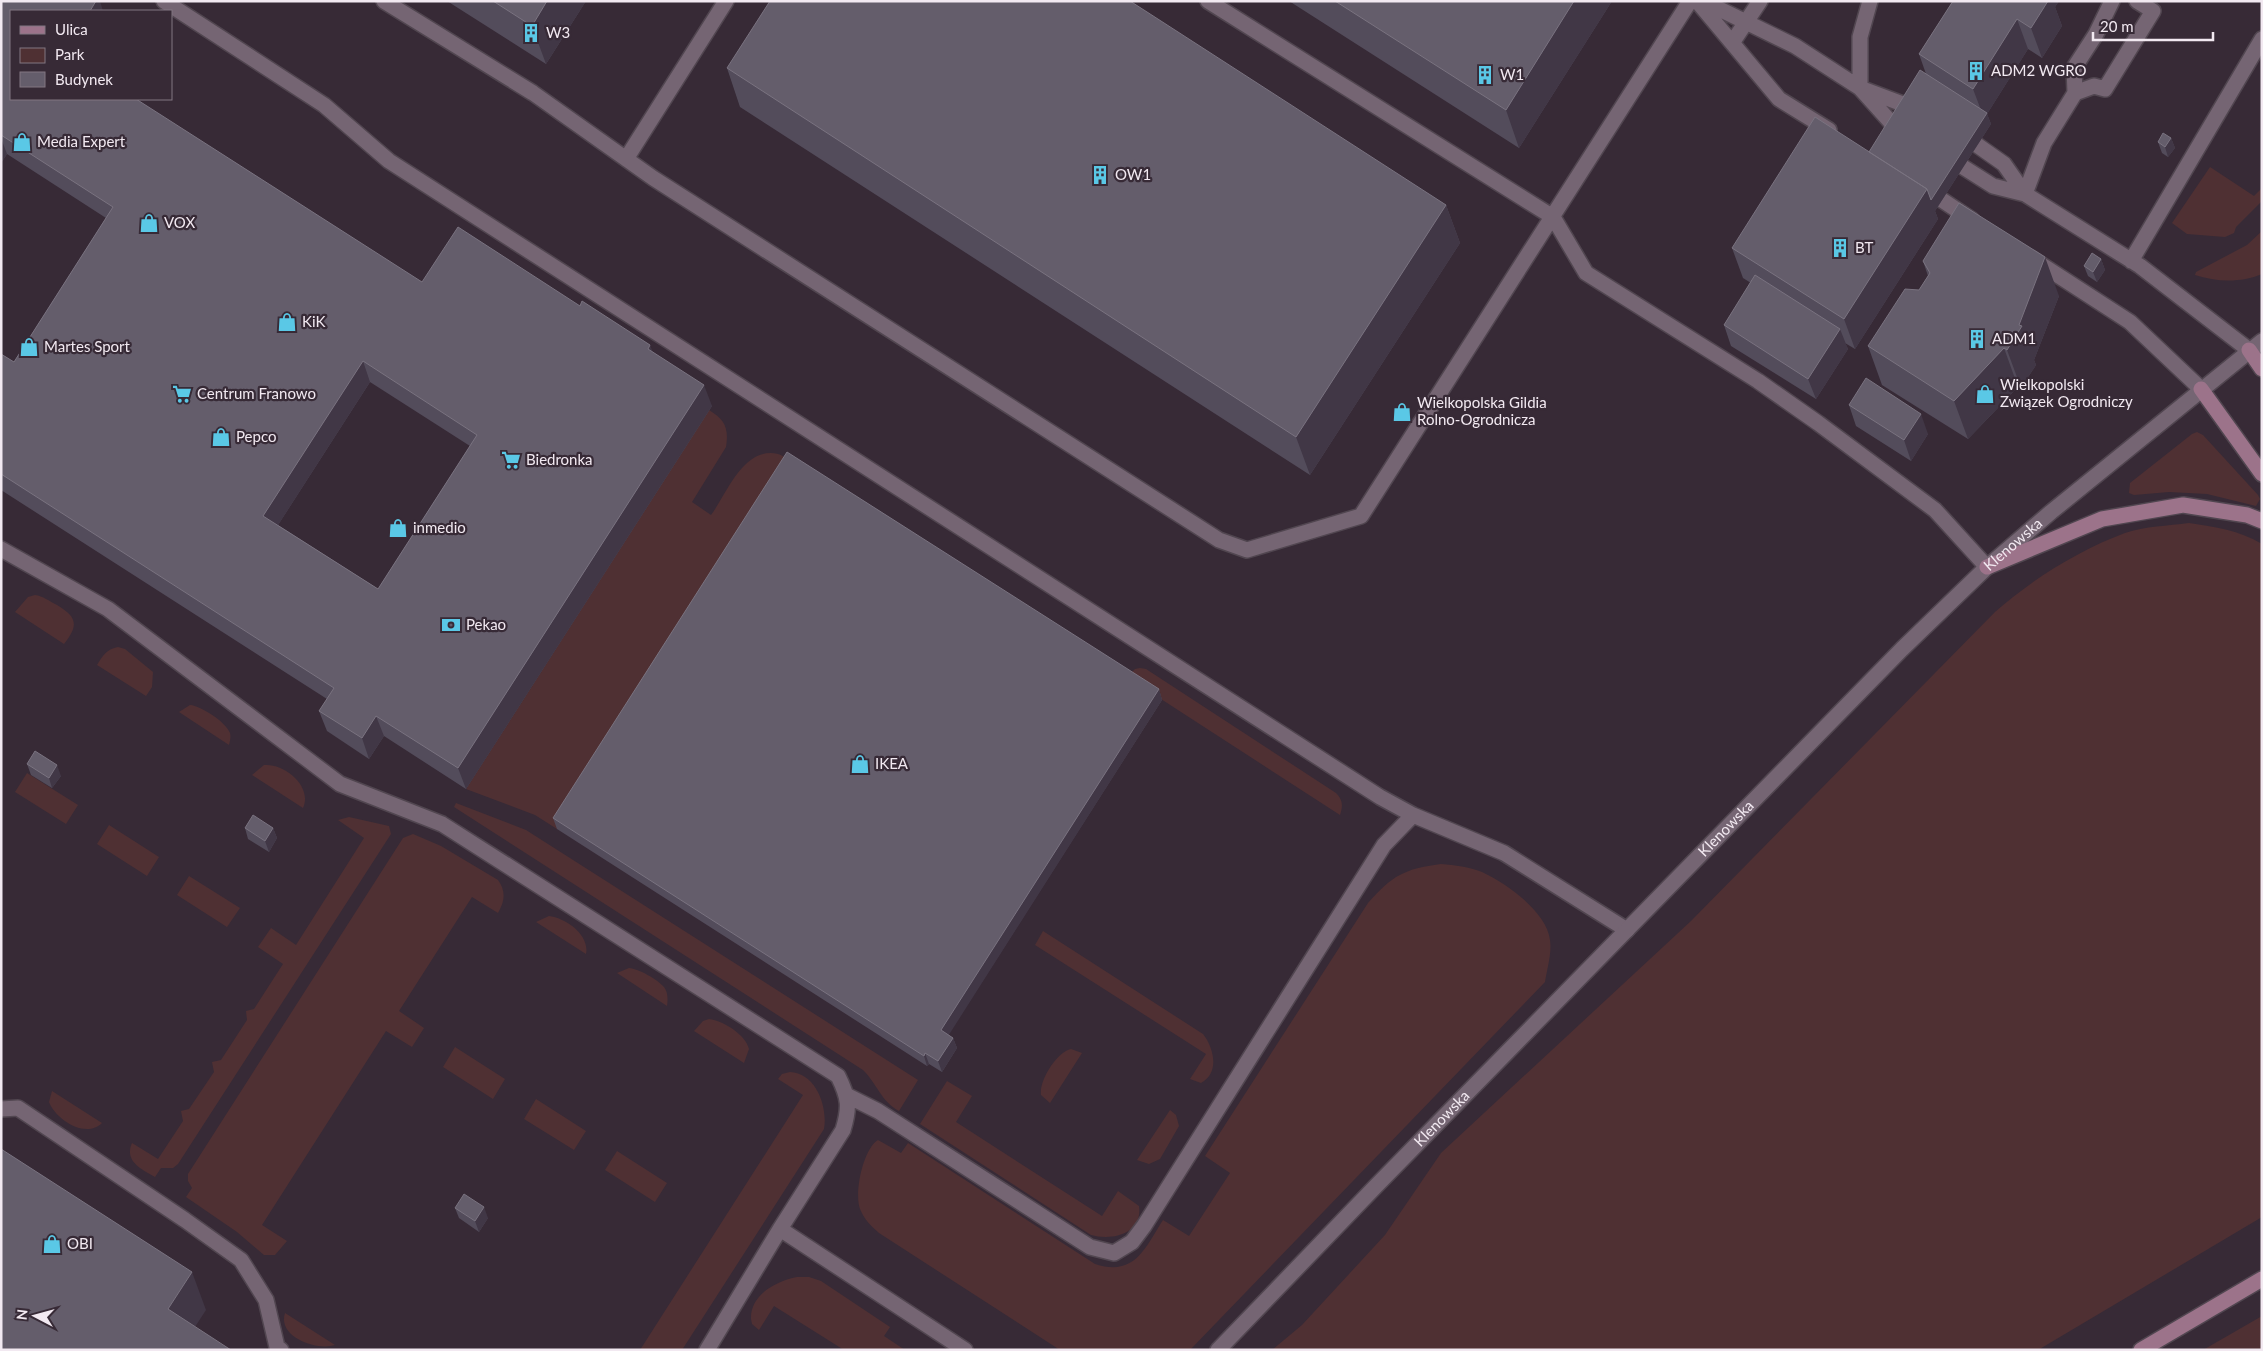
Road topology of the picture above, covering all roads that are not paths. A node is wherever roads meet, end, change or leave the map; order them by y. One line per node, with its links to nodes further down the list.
1 (164, 1): 37 (street)
2 (726, 1): 21 (street)
3 (1208, 1): 25 (street)
4 (1690, 1): 25 (street)
5 (1697, 1): 14 (street)
6 (1703, 1): 12 (street)
7 (1760, 1): 12 (street)
8 (1870, 1): 15 (street)
9 (2112, 1): 16 (street)
10 (2138, 1): 16 (street)
11 (394, 4): 21 (street)
12 (1746, 22): 14 (street); 15 (street)
13 (2262, 39): 28 (street)
14 (1732, 44): 19 (street)
15 (1860, 88): 17 (street); 18 (street)
16 (2075, 93): 23 (street)
17 (1908, 106)
18 (1895, 127)
19 (1843, 138)
20 (1977, 145): 23 (street)
21 (626, 159): 25 (street)
22 (1963, 167): 23 (street)
23 (2025, 194): 28 (street)
24 (1942, 200): 26 (street)
25 (1552, 217): 36 (street)
26 (1982, 226)
27 (2022, 252): 32 (street)
28 (2131, 261): 30 (street)
29 (2262, 341): 30 (street, Klenowska)
30 (2249, 350): 31 (main road); 32 (street, Klenowska)
31 (2262, 369)
32 (2201, 389): 33 (main road); 36 (street, Klenowska)
33 (2262, 474)
34 (2262, 521): 36 (main road)
35 (1, 549): 39 (street)
36 (1987, 567): 38 (street, Klenowska)
37 (1413, 815): 38 (street); 39 (street)
38 (1626, 930): 46 (street, Klenowska)
39 (848, 1096): 41 (street)
40 (1, 1109): 43 (street)
41 (780, 1229): 44 (street); 45 (street)
42 (2259, 1280): 47 (main road)
43 (281, 1350)
44 (707, 1350)
45 (964, 1350)
46 (1218, 1350)
47 (2141, 1350)

